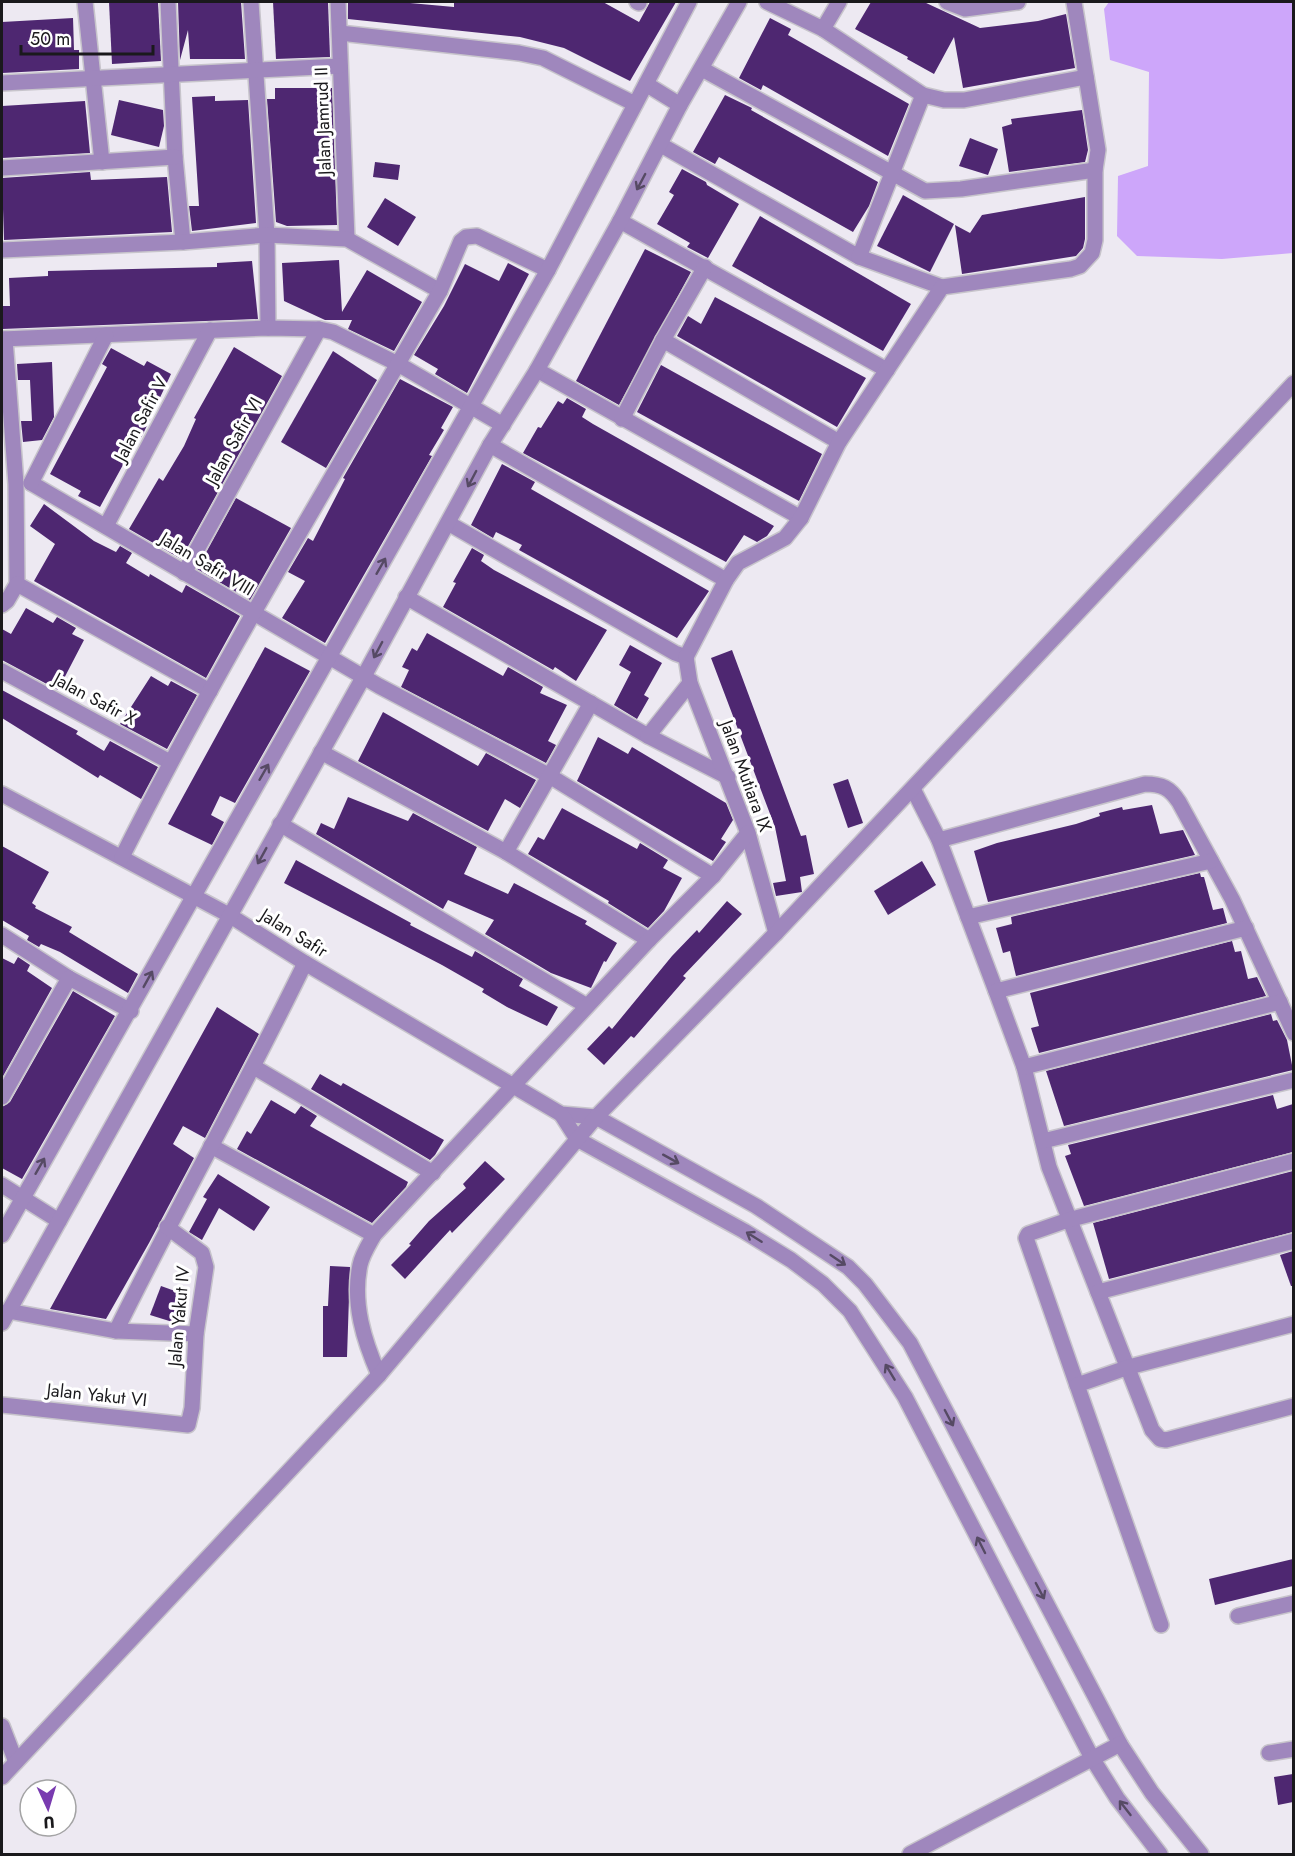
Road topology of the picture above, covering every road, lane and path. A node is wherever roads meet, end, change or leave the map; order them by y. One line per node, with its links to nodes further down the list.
1 (85, 2): 19 (street)
2 (168, 2): 17 (street)
3 (251, 2): 15 (street)
4 (338, 2): 13 (street, Jalan Jamrud II)
5 (689, 2): 21 (street)
6 (739, 2): 16 (street)
7 (767, 2): 12 (street)
8 (839, 2): 12 (street)
9 (947, 2): 10 (street)
10 (1018, 2)
11 (1074, 2): 18 (street)
12 (823, 29): 22 (street)
13 (340, 33): 14 (street, Jalan Jamrud II); 23 (street)
14 (340, 66): 15 (street); 33 (street, Jalan Jamrud II)
15 (255, 69): 17 (street); 32 (street)
16 (702, 69): 24 (street); 30 (street)
17 (173, 74): 19 (street); 26 (street)
18 (1086, 77): 22 (street); 29 (street)
19 (93, 78): 20 (street); 27 (street)
20 (2, 83)
21 (646, 84): 23 (street); 24 (street)
22 (923, 95): 30 (street)
23 (635, 104): 38 (street)
24 (680, 105): 25 (street)
25 (661, 145): 31 (street, one-way to 31); 36 (street)
26 (175, 157): 27 (street); 34 (street)
27 (102, 162): 28 (street)
28 (2, 168)
29 (1095, 170): 30 (street); 39 (street)
30 (891, 172): 36 (street)
31 (620, 221): 37 (street); 48 (street)
32 (267, 235): 33 (street); 34 (street); 41 (street)
33 (347, 238): 40 (street)
34 (183, 242): 35 (street)
35 (2, 249)
36 (860, 257): 39 (street)
37 (705, 267): 46 (street); 49 (street)
38 (548, 270): 40 (street); 51 (street)
39 (942, 287): 49 (street)
40 (440, 291): 47 (street)
41 (268, 328): 42 (street); 43 (street)
42 (320, 329): 47 (street); 60 (street, Jalan Safir VI)
43 (210, 330): 44 (street); 59 (street, Jalan Safir V)
44 (106, 335): 45 (street); 56 (street)
45 (3, 339): 56 (street)
46 (663, 340): 52 (street); 54 (street)
47 (398, 364): 51 (street); 65 (street)
48 (537, 370): 52 (street); 53 (street)
49 (887, 370): 54 (street)
50 (1293, 383): 78 (street)
51 (472, 406): 53 (street); 66 (street, one-way to 51)
52 (622, 419): 57 (street)
53 (503, 425): 55 (street)
54 (839, 442): 57 (street)
55 (490, 445): 58 (street, one-way to 58); 61 (street)
56 (23, 483): 59 (street, Jalan Safir VIII); 62 (street)
57 (801, 518): 61 (street)
58 (448, 523): 63 (street); 67 (street)
59 (106, 526): 60 (street, Jalan Safir VIII)
60 (184, 573): 65 (street, Jalan Safir VIII)
61 (726, 580): 67 (street)
62 (17, 584): 64 (street); 71 (street)
63 (406, 597): 69 (street, one-way to 69); 72 (street)
64 (2, 605)
65 (253, 614): 66 (street, Jalan Safir VIII); 71 (street)
66 (329, 656): 69 (street, Jalan Safir VIII); 87 (street, one-way to 66)
67 (686, 657): 70 (street, Jalan Mutiara IX)
68 (2, 671): 75 (street, Jalan Safir X)
69 (364, 676): 74 (street); 76 (street, Jalan Safir VIII)
70 (690, 683): 73 (street); 77 (street, Jalan Mutiara IX)
71 (210, 691): 75 (street)
72 (591, 703): 73 (street); 76 (street)
73 (648, 736): 77 (street)
74 (321, 752): 80 (street); 83 (street)
75 (170, 762): 84 (street)
76 (548, 775): 83 (street); 86 (street, Jalan Safir VIII)
77 (728, 777): 81 (street, Jalan Mutiara IX)
78 (913, 789): 82 (street); 91 (street)
79 (2, 794): 84 (street, Jalan Safir)
80 (280, 824): 88 (street, one-way to 88); 98 (street)
81 (748, 833): 86 (street); 91 (street, Jalan Mutiara IX)
82 (939, 840): 85 (street); 89 (street)
83 (506, 852): 93 (street)
84 (122, 857): 87 (street, Jalan Safir)
85 (1211, 861): 89 (street); 90 (street)
86 (713, 876): 93 (street)
87 (193, 898): 88 (street, Jalan Safir); 99 (street, one-way to 87)
88 (229, 915): 94 (street, Jalan Safir); 116 (street)
89 (968, 917): 96 (street)
90 (1246, 928): 96 (street); 97 (street)
91 (776, 933): 107 (street)
92 (2, 935): 95 (street)
93 (649, 940): 98 (street)
94 (305, 963): 101 (street); 104 (street, Jalan Safir)
95 (69, 978): 99 (street); 105 (street)
96 (996, 991): 102 (street)
97 (1281, 1002): 100 (street); 102 (street)
98 (587, 1006): 104 (street)
99 (130, 1011): 114 (street, one-way to 99)
100 (1293, 1033)
101 (254, 1067): 110 (street); 112 (street)
102 (1024, 1067): 109 (street)
103 (1293, 1080): 109 (street)
104 (513, 1087): 106 (street, Jalan Safir); 112 (street)
105 (2, 1097)
106 (561, 1114): 107 (street); 108 (street)
107 (596, 1117): 108 (street); 136 (street, one-way to 136)
108 (577, 1139): 127 (street); 139 (street, one-way to 108)
109 (1043, 1141): 115 (street)
110 (211, 1146): 117 (street); 118 (street)
111 (1293, 1161): 115 (street)
112 (433, 1173): 118 (street)
113 (2, 1185): 114 (street)
114 (22, 1198): 116 (street); 119 (street)
115 (1068, 1220): 121 (street); 128 (street)
116 (59, 1221): 122 (street)
117 (167, 1227): 124 (street); 125 (street, Jalan Yakut IV)
118 (374, 1235): 127 (street)
119 (2, 1236)
120 (1293, 1241): 121 (street)
121 (1098, 1292): 126 (street)
122 (5, 1317): 124 (street)
123 (1293, 1324): 126 (street)
124 (116, 1331): 125 (street)
125 (196, 1334): 131 (street, Jalan Yakut IV)
126 (1128, 1366): 128 (street); 130 (street)
127 (379, 1375): 140 (street)
128 (1077, 1385): 134 (street)
129 (2, 1405): 131 (street, Jalan Yakut VI)
130 (1293, 1406)
131 (188, 1425)
132 (1293, 1603): 133 (street)
133 (1238, 1617)
134 (1161, 1625)
135 (2, 1726): 140 (street)
136 (1120, 1744): 139 (street); 144 (street)
137 (1293, 1749): 138 (street)
138 (1269, 1753)
139 (1092, 1758): 142 (street); 143 (street, one-way to 139)
140 (16, 1762): 141 (street)
141 (2, 1777)
142 (910, 1854)
143 (1160, 1854)
144 (1201, 1854)

